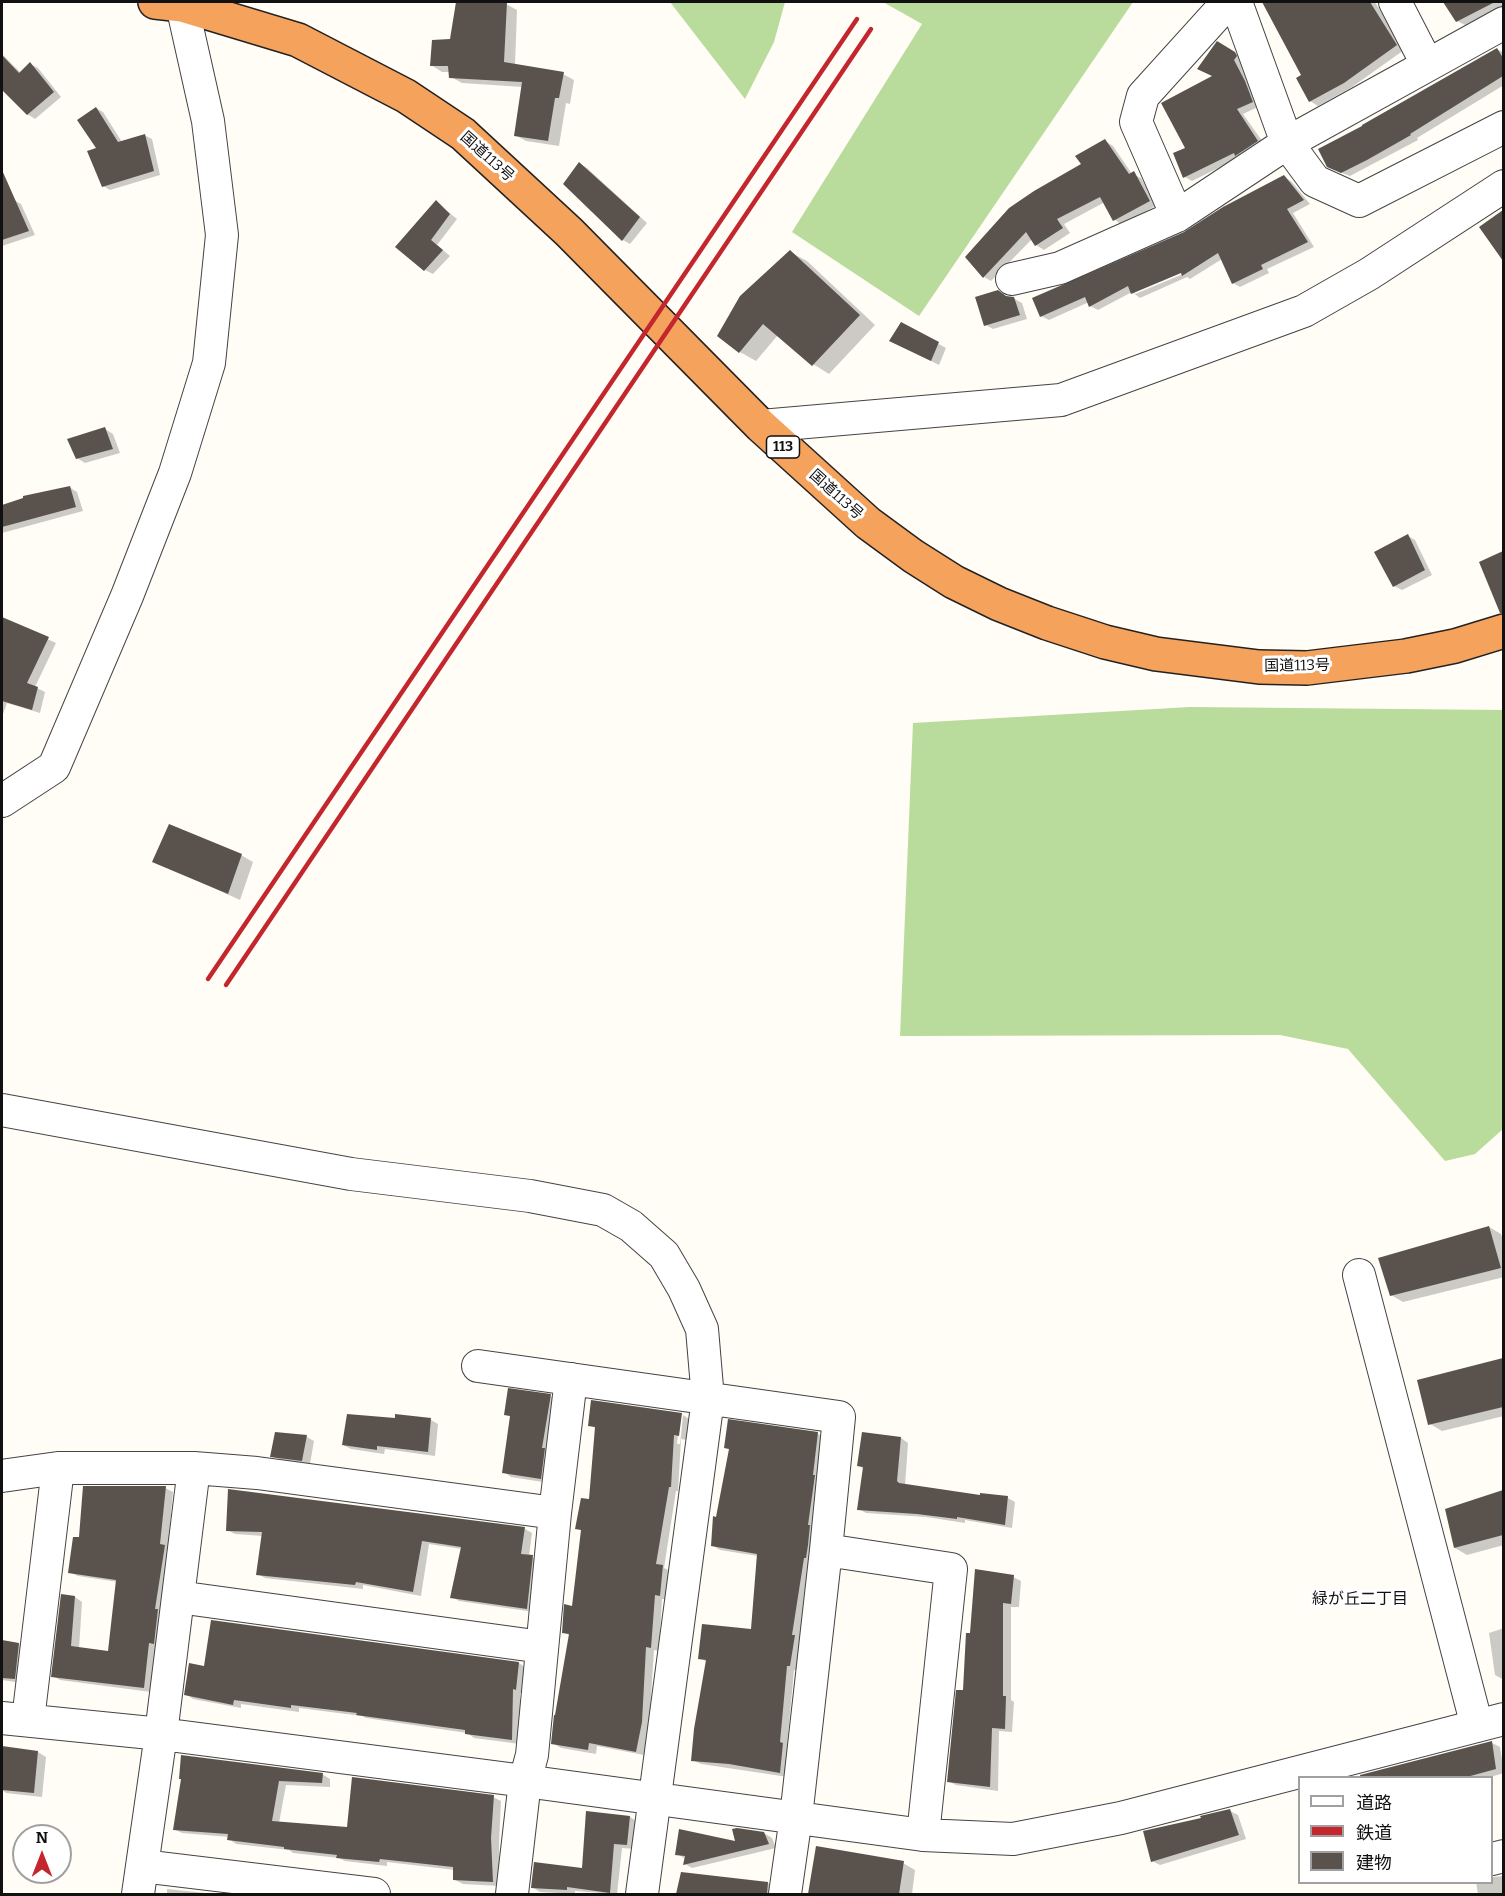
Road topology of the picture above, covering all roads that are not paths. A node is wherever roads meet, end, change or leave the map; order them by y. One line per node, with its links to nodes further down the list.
1 (1228, 2): 10 (street)
2 (1236, 2): 8 (street)
3 (1395, 2): 6 (street)
4 (168, 3): 12 (highway, 国道113号 / 113); 14 (street)
5 (1503, 23): 6 (street)
6 (1427, 64): 8 (street)
7 (1503, 127): 8 (street)
8 (1287, 143): 10 (street)
9 (1503, 186): 12 (street)
10 (1177, 216): 11 (street)
11 (1012, 279)
12 (761, 426): 13 (highway, 国道113号 / 113)
13 (1503, 631)
14 (54, 767): 15 (street); 16 (street)
15 (2, 773)
16 (2, 801)
17 (2, 1110): 21 (street)
18 (1359, 1275): 30 (street)
19 (477, 1366): 20 (street)
20 (571, 1379): 21 (street); 25 (street)
21 (708, 1399): 26 (street); 33 (street)
22 (58, 1468): 23 (street); 24 (street); 29 (street)
23 (194, 1468): 25 (street); 27 (street)
24 (2, 1476)
25 (555, 1513): 28 (street)
26 (826, 1550): 34 (street); 35 (street)
27 (178, 1597): 28 (street); 31 (street)
28 (542, 1647): 32 (street)
29 (15, 1719): 31 (street)
30 (1490, 1723): 35 (street)
31 (161, 1734): 32 (street); 36 (street)
32 (525, 1781): 33 (street); 38 (street)
33 (654, 1798): 34 (street); 39 (street)
34 (796, 1817): 35 (street); 40 (street)
35 (923, 1835)
36 (140, 1880): 37 (street)
37 (374, 1894)
38 (512, 1894)
39 (642, 1894)
40 (784, 1894)

